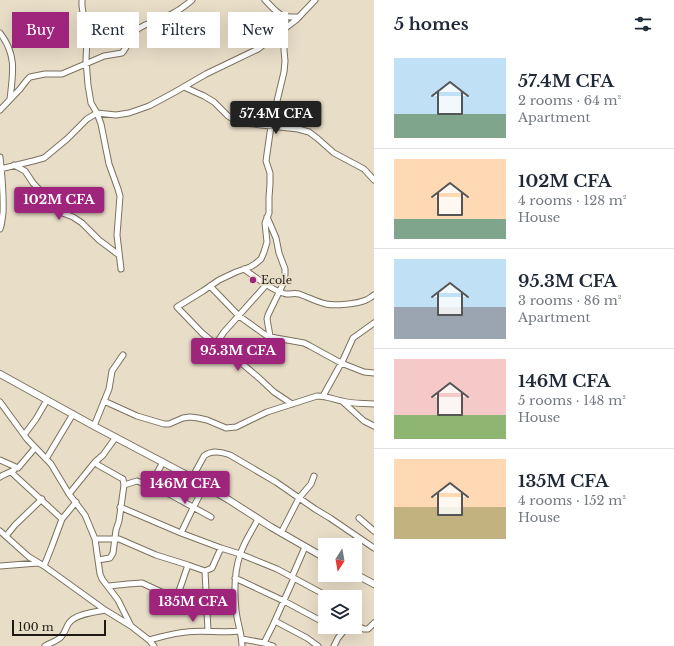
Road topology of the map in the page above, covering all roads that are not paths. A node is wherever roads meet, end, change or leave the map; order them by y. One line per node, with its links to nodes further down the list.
1 (82, 0): 13 (street)
2 (191, 0): 3 (street); 13 (street)
3 (196, 0)
4 (265, 0): 6 (street)
5 (315, 0): 8 (street)
6 (276, 12)
7 (288, 17): 8 (street)
8 (299, 17): 9 (street)
9 (288, 26)
10 (0, 33): 15 (street)
11 (259, 48): 14 (street)
12 (284, 48): 18 (street)
13 (86, 63): 15 (street); 17 (street)
14 (184, 87): 17 (street); 18 (street)
15 (10, 99): 16 (street)
16 (0, 110)
17 (97, 113): 20 (street); 25 (street)
18 (271, 126): 22 (street); 23 (street)
19 (0, 157): 21 (street)
20 (14, 165): 21 (street); 25 (street)
21 (1, 169): 24 (street)
22 (374, 180)
23 (267, 217): 27 (street); 30 (street)
24 (0, 229)
25 (119, 255): 26 (street)
26 (121, 269)
27 (244, 269): 28 (street); 29 (street)
28 (267, 284): 30 (street); 32 (street)
29 (210, 286): 32 (street); 35 (street)
30 (280, 292): 31 (street); 34 (street)
31 (374, 295)
32 (239, 316): 34 (street); 35 (street)
33 (374, 322): 37 (street)
34 (270, 336): 37 (street)
35 (216, 344): 45 (street)
36 (124, 355): 42 (street)
37 (340, 364): 38 (street); 40 (street)
38 (374, 373)
39 (0, 374): 41 (street)
40 (323, 396): 44 (street); 45 (street)
41 (47, 400): 47 (street); 50 (street)
42 (104, 401): 45 (street); 48 (street)
43 (0, 402): 50 (street)
44 (342, 402): 46 (street); 49 (street)
45 (292, 404)
46 (374, 404)
47 (73, 414): 48 (street); 53 (street)
48 (94, 426): 51 (street)
49 (374, 426)
50 (24, 435): 52 (street)
51 (116, 438): 55 (street); 56 (street)
52 (35, 448): 53 (street); 57 (street)
53 (46, 459): 65 (street)
54 (0, 460): 57 (street)
55 (96, 462): 62 (street); 65 (street)
56 (163, 462): 61 (street); 63 (street)
57 (18, 468): 58 (street)
58 (11, 472): 60 (street); 67 (street)
59 (314, 476): 66 (street)
60 (0, 477)
61 (192, 478): 64 (street); 66 (street)
62 (124, 485): 63 (street); 69 (street)
63 (150, 486): 70 (street)
64 (206, 486): 70 (street); 74 (street)
65 (69, 494): 68 (street)
66 (299, 498): 78 (street); 84 (street)
67 (42, 499): 73 (street); 79 (street)
68 (76, 502): 73 (street); 80 (street)
69 (120, 507): 77 (street); 81 (street)
70 (193, 508): 71 (street); 77 (street)
71 (211, 517)
72 (359, 518): 76 (street)
73 (62, 519): 88 (street)
74 (258, 519): 78 (street); 85 (street)
75 (0, 531): 79 (street)
76 (374, 531)
77 (181, 533): 83 (street)
78 (281, 533): 82 (street)
79 (6, 536): 88 (street)
80 (95, 539): 81 (street); 87 (street)
81 (114, 539): 87 (street); 89 (street)
82 (305, 547): 86 (street); 92 (street)
83 (221, 548): 85 (street); 91 (street)
84 (374, 548)
85 (240, 554): 92 (street); 93 (street)
86 (318, 554)
87 (98, 560): 96 (street)
88 (42, 564): 90 (street); 99 (street)
89 (188, 565): 91 (street); 96 (street)
90 (0, 566)
91 (205, 571): 106 (street)
92 (293, 577): 97 (street); 98 (street)
93 (235, 578): 98 (street); 105 (street)
94 (362, 578): 95 (street)
95 (374, 584)
96 (108, 586): 103 (street)
97 (318, 591)
98 (284, 601): 100 (street); 101 (street)
99 (105, 610): 103 (street); 111 (street)
100 (318, 619)
101 (275, 621): 110 (street); 115 (street)
102 (374, 623): 104 (street)
103 (131, 626): 109 (street)
104 (362, 628)
105 (240, 631): 106 (street); 108 (street)
106 (208, 632): 109 (street)
107 (341, 634): 116 (street)
108 (242, 639): 110 (street); 113 (street)
109 (149, 640): 112 (street)
110 (264, 643): 114 (street)
111 (44, 646)
112 (155, 646)
113 (242, 646)
114 (273, 646)
115 (318, 646)
116 (334, 646)

